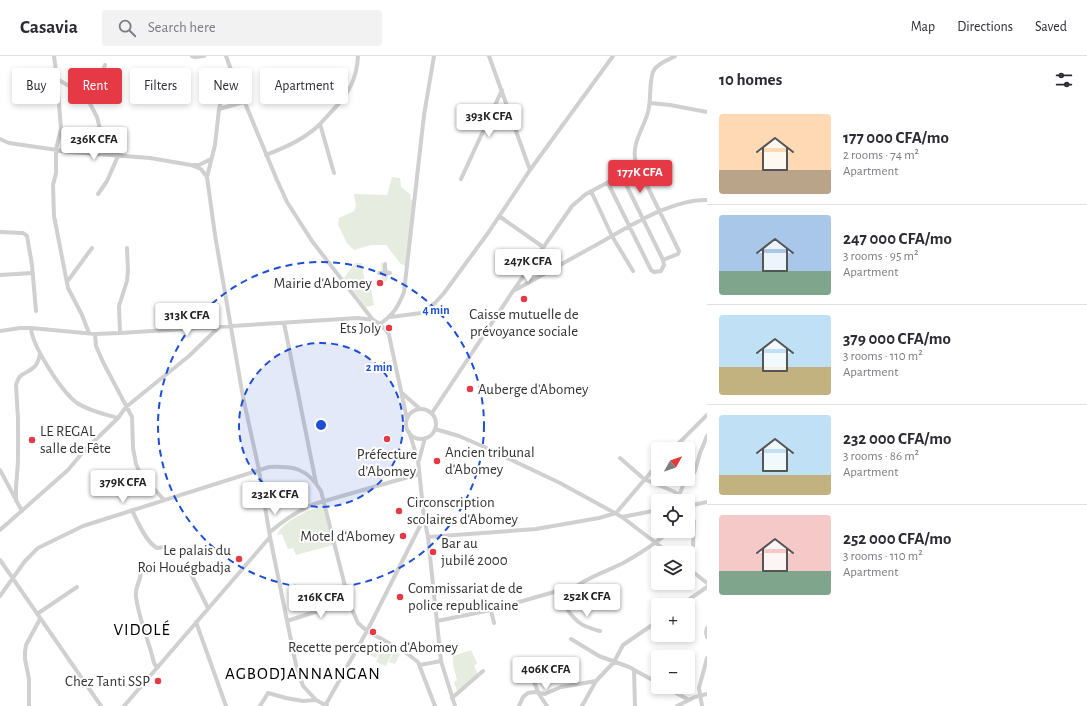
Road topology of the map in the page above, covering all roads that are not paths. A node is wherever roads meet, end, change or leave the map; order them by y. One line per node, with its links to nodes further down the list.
1 (54, 56): 12 (street)
2 (192, 56): 3 (street)
3 (204, 56)
4 (226, 56): 11 (street)
5 (358, 56): 22 (street)
6 (434, 56): 59 (street)
7 (490, 56): 14 (street)
8 (613, 56): 30 (street)
9 (675, 56): 15 (street)
10 (105, 65): 13 (street)
11 (230, 67): 20 (street)
12 (56, 68)
13 (104, 68)
14 (502, 90): 30 (street); 34 (street)
15 (650, 103): 21 (street); 29 (street)
16 (59, 104): 24 (street)
17 (91, 104): 26 (street)
18 (237, 104): 20 (street)
19 (245, 104): 25 (street)
20 (219, 109): 27 (street)
21 (707, 112)
22 (320, 124): 25 (street); 31 (street)
23 (0, 139): 24 (street)
24 (56, 149): 26 (street); 56 (street)
25 (266, 155): 60 (street)
26 (118, 156): 28 (street); 37 (street)
27 (211, 159): 28 (street); 33 (street)
28 (191, 165): 33 (street)
29 (637, 167): 32 (street); 39 (street)
30 (530, 170): 40 (street)
31 (334, 173)
32 (622, 176): 35 (street); 41 (street)
33 (207, 177): 64 (street)
34 (461, 179)
35 (608, 182): 36 (street); 42 (street)
36 (590, 191): 44 (street); 45 (street)
37 (98, 194)
38 (707, 200): 39 (street)
39 (660, 212): 41 (street); 48 (street)
40 (499, 216): 45 (street); 59 (street)
41 (643, 220): 42 (street); 48 (street)
42 (629, 227): 44 (street); 48 (street)
43 (0, 232): 51 (street)
44 (612, 236): 50 (street); 57 (street)
45 (543, 247): 57 (street)
46 (92, 248): 56 (street)
47 (127, 248): 68 (street)
48 (663, 260)
49 (385, 264): 53 (street)
50 (633, 271)
51 (32, 273): 55 (street); 58 (street)
52 (379, 273): 53 (street)
53 (384, 273): 54 (street)
54 (390, 273)
55 (0, 275)
56 (67, 282): 67 (street)
57 (513, 291): 74 (street)
58 (36, 311)
59 (391, 317): 62 (street)
60 (373, 320): 61 (street); 62 (street)
61 (284, 323): 64 (street); 91 (street)
62 (380, 324): 71 (street)
63 (219, 326): 64 (street); 68 (street); 72 (street)
64 (230, 326): 86 (street)
65 (31, 328): 66 (street); 67 (street); 70 (street)
66 (0, 331)
67 (89, 333): 69 (street)
68 (120, 333): 69 (street)
69 (95, 334): 72 (street)
70 (40, 354): 76 (street); 94 (street)
71 (402, 393): 73 (street); 77 (street)
72 (126, 407): 76 (street); 93 (street)
73 (420, 409): 74 (street); 77 (street)
74 (432, 414): 78 (street)
75 (707, 415): 82 (street)
76 (118, 418): 99 (street)
77 (407, 419): 79 (street)
78 (435, 429): 81 (street); 101 (street)
79 (410, 432): 81 (street); 84 (street)
80 (707, 436): 87 (street)
81 (424, 438): 84 (street)
82 (680, 442)
83 (620, 458): 90 (street)
84 (418, 460): 89 (street)
85 (0, 470): 94 (street)
86 (259, 470): 91 (street); 93 (street); 105 (street)
87 (695, 471)
88 (651, 472): 90 (street)
89 (419, 474): 95 (street); 103 (street)
90 (644, 479): 92 (street); 101 (street)
91 (316, 483): 95 (street)
92 (677, 494)
93 (164, 500): 98 (street)
94 (16, 501): 99 (street)
95 (323, 501): 105 (street); 123 (street)
96 (707, 502): 97 (street)
97 (695, 505)
98 (132, 510): 111 (street); 116 (street)
99 (22, 511): 104 (street)
100 (651, 511): 102 (street)
101 (616, 513): 102 (street); 106 (street)
102 (622, 517): 109 (street)
103 (424, 518): 106 (street); 135 (street)
104 (0, 530)
105 (270, 532): 107 (street)
106 (428, 537): 129 (street)
107 (270, 538): 124 (street); 128 (street)
108 (662, 538): 109 (street)
109 (656, 543): 110 (street); 119 (street)
110 (660, 546)
111 (164, 547)
112 (0, 560): 116 (street)
113 (139, 562): 142 (street)
114 (187, 566): 124 (street)
115 (695, 574): 117 (street)
116 (12, 578): 121 (street); 126 (street)
117 (707, 584)
118 (78, 587): 126 (street)
119 (575, 587): 125 (street); 134 (street)
120 (707, 587): 122 (street)
121 (0, 596)
122 (691, 598)
123 (350, 601): 128 (street); 135 (street)
124 (208, 608): 130 (street)
125 (491, 610): 129 (street); 131 (street)
126 (37, 614): 127 (street)
127 (40, 619): 155 (street); 156 (street)
128 (287, 621): 153 (street)
129 (437, 621): 139 (street)
130 (196, 622): 142 (street); 158 (street)
131 (494, 623)
132 (651, 626): 140 (street)
133 (707, 628): 136 (street)
134 (600, 631)
135 (367, 632): 141 (street); 160 (street)
136 (707, 636)
137 (571, 639): 140 (street)
138 (707, 658): 151 (street)
139 (441, 661): 141 (street); 152 (street)
140 (614, 662): 143 (street); 146 (street)
141 (420, 665): 161 (street)
142 (157, 668): 157 (street)
143 (634, 670): 145 (street); 166 (street)
144 (483, 671): 152 (street)
145 (651, 679)
146 (596, 681): 148 (street); 165 (street)
147 (534, 682): 148 (street)
148 (539, 694): 163 (street); 164 (street)
149 (678, 694): 154 (street)
150 (707, 694): 151 (street)
151 (699, 696): 154 (street); 168 (street)
152 (452, 698): 162 (street)
153 (316, 700): 159 (street); 160 (street)
154 (689, 700): 167 (street)
155 (29, 706)
156 (101, 706)
157 (124, 706)
158 (226, 706)
159 (260, 706)
160 (326, 706)
161 (435, 706)
162 (455, 706)
163 (519, 706)
164 (547, 706)
165 (582, 706)
166 (635, 706)
167 (677, 706)
168 (702, 706)

